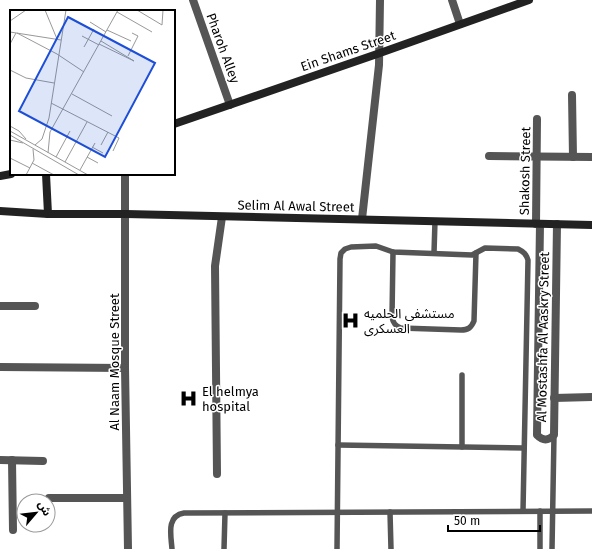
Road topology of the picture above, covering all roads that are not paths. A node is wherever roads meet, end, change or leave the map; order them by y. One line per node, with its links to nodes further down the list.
1 (193, 0): 8 (street, Pharoh Alley)
2 (380, 0): 6 (street)
3 (529, 0): 5 (street, Ein Shams Street)
4 (454, 2): 5 (street)
5 (460, 24): 6 (street, Ein Shams Street)
6 (380, 53): 8 (street, Ein Shams Street); 23 (street)
7 (572, 95): 13 (street)
8 (230, 105): 10 (street, Ein Shams Street)
9 (537, 119): 12 (street, Shakosh Street)
10 (175, 124)
11 (489, 156): 12 (street)
12 (537, 156): 13 (street); 25 (street, Shakosh Street)
13 (572, 157): 14 (street)
14 (592, 157)
15 (10, 174): 18 (street)
16 (46, 175): 20 (street)
17 (126, 175): 21 (street, Al Naam Mosque Street)
18 (0, 176)
19 (0, 212): 20 (street, Selim Al Awal Street)
20 (48, 214): 21 (street, Selim Al Awal Street)
21 (126, 214): 22 (street, Selim Al Awal Street); 34 (street, Al Naam Mosque Street)
22 (222, 217): 23 (street, Selim Al Awal Street); 45 (street)
23 (362, 219): 24 (street, Selim Al Awal Street)
24 (435, 221): 25 (street, Selim Al Awal Street); 29 (lane)
25 (538, 224): 26 (street, Selim Al Awal Street); 38 (street, Al Mostashfa Al Aaskry Street)
26 (557, 224): 27 (street, Selim Al Awal Street); 37 (street, Al Mostashfa Al Aaskry Street)
27 (592, 225)
28 (393, 252): 29 (lane); 30 (lane); 39 (lane)
29 (434, 253): 30 (lane)
30 (476, 254): 41 (lane)
31 (0, 306): 32 (street)
32 (35, 306)
33 (0, 367): 34 (street)
34 (125, 368): 47 (street, Al Naam Mosque Street)
35 (462, 375): 40 (lane)
36 (592, 397): 37 (street)
37 (554, 398): 38 (street, Al Mostashfa Al Aaskry Street)
38 (554, 435): 50 (lane)
39 (338, 445): 40 (lane); 52 (lane)
40 (462, 447): 41 (lane)
41 (524, 448): 48 (lane)
42 (0, 460): 43 (street)
43 (12, 460): 44 (street); 55 (street)
44 (43, 461)
45 (217, 474)
46 (56, 498): 47 (street)
47 (127, 498): 56 (street, Al Naam Mosque Street)
48 (522, 511): 49 (lane); 53 (lane)
49 (540, 511): 50 (lane); 61 (lane)
50 (552, 511): 51 (lane); 62 (lane)
51 (592, 511)
52 (337, 512): 53 (lane); 54 (lane); 59 (lane)
53 (390, 512): 60 (lane)
54 (225, 513): 57 (lane); 58 (lane)
55 (13, 530)
56 (128, 549)
57 (172, 549)
58 (224, 549)
59 (337, 549)
60 (391, 549)
61 (540, 549)
62 (552, 549)

